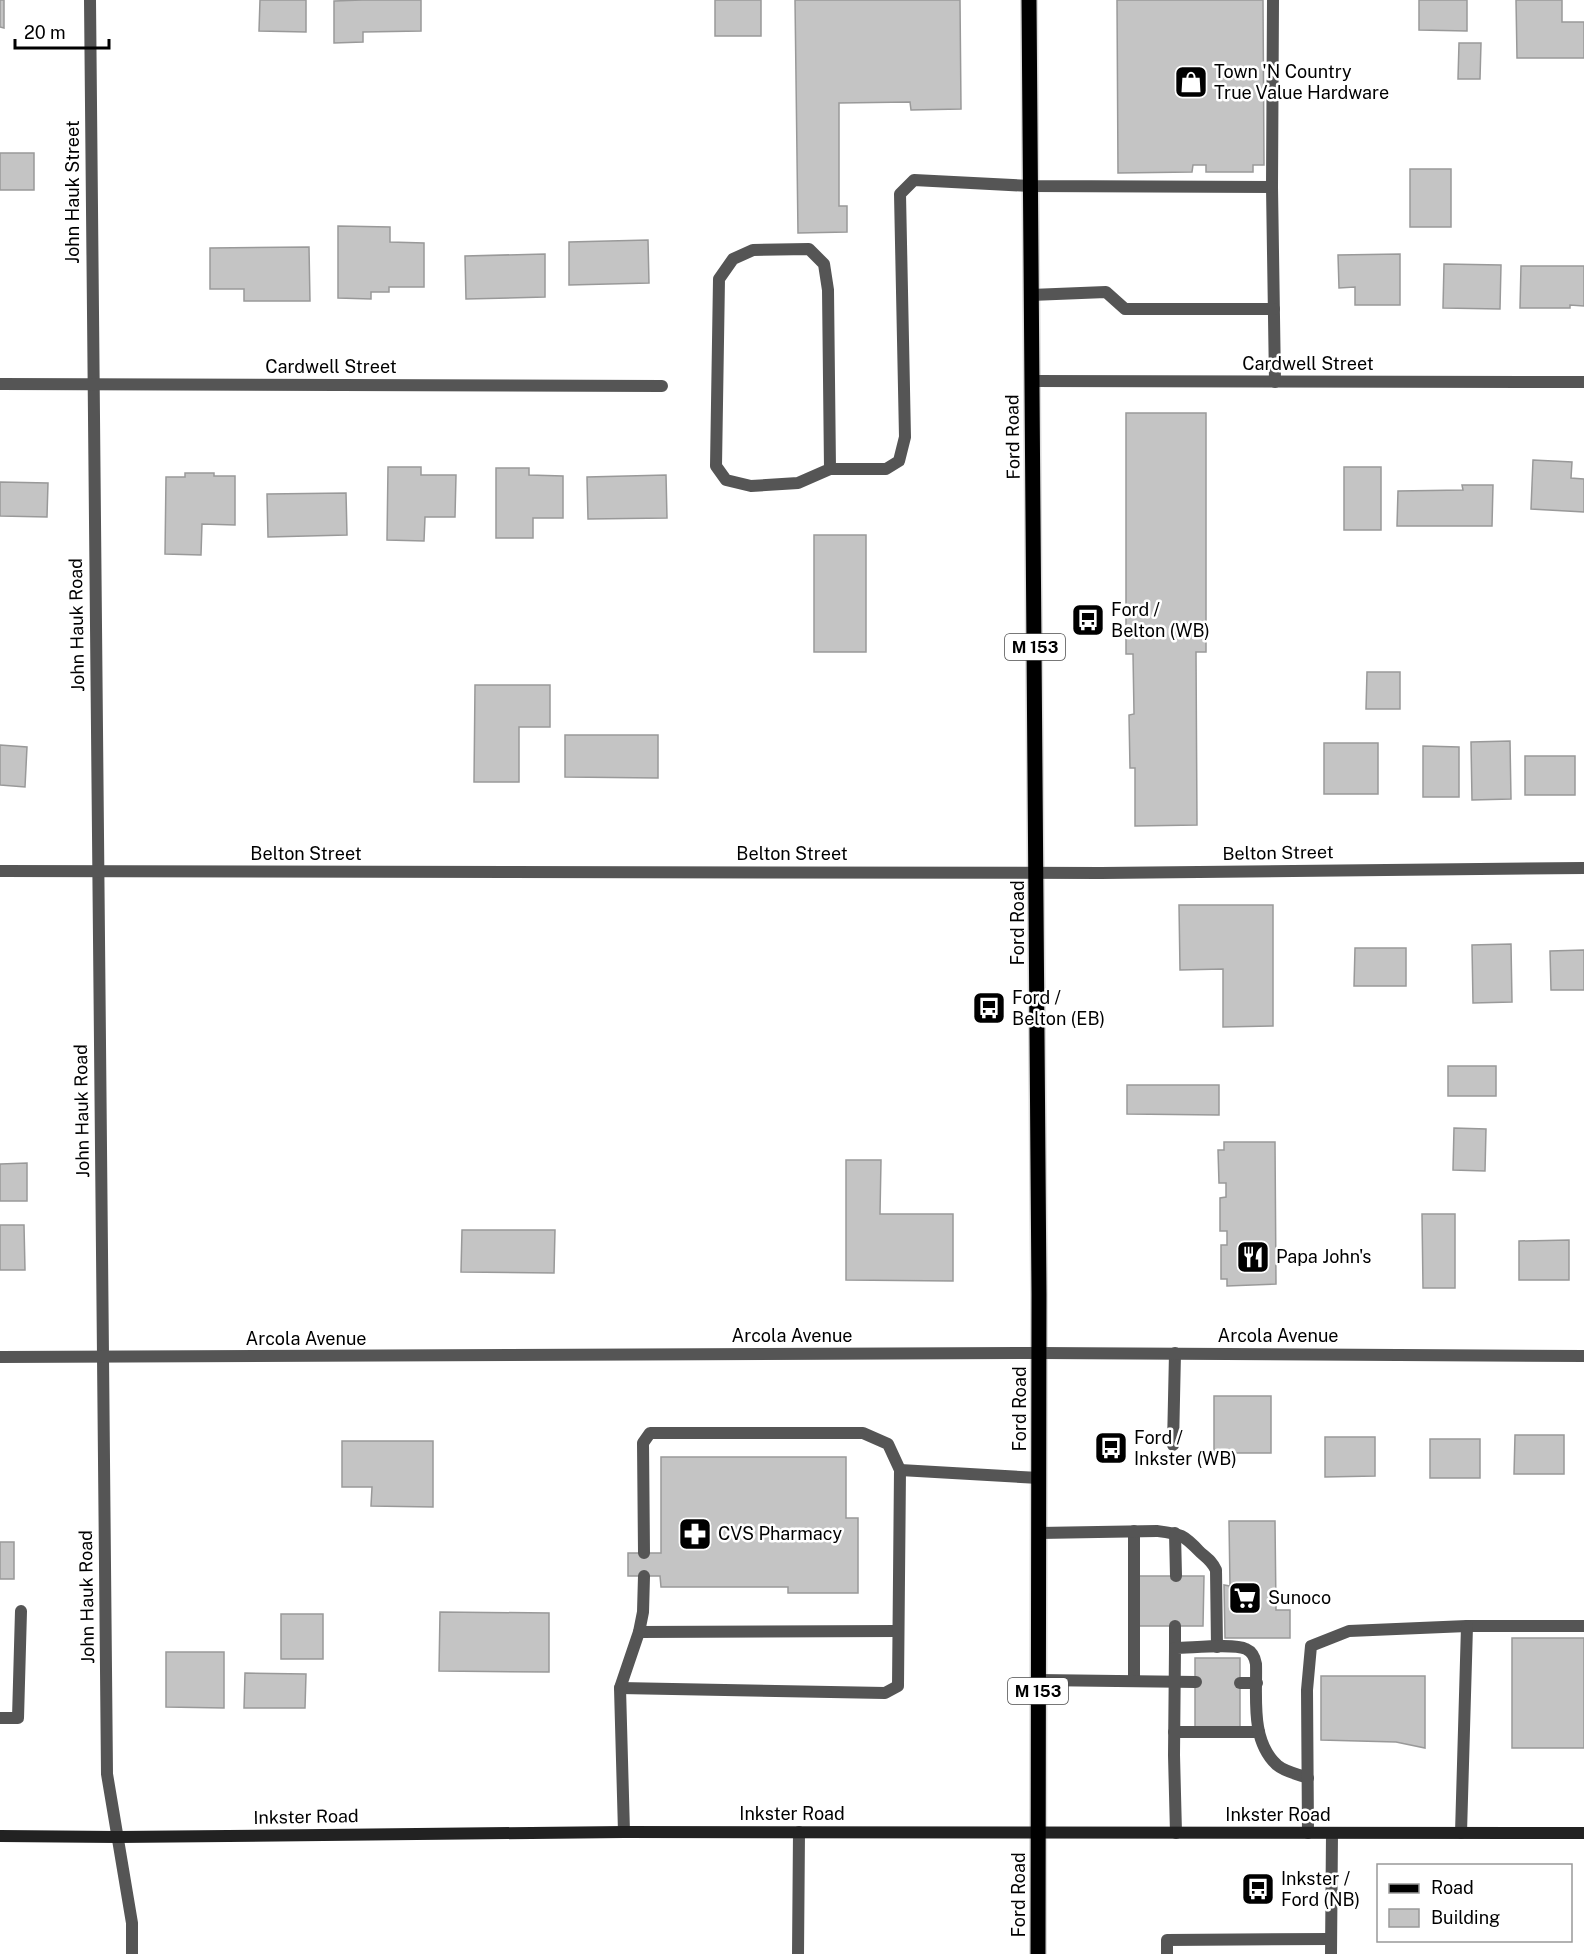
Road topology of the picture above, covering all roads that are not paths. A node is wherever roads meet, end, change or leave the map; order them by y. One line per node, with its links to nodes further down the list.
1 (90, 0): 12 (street, John Hauk Street)
2 (1029, 0): 4 (main road, Ford Road / M 153)
3 (1273, 0): 5 (street)
4 (1030, 186): 5 (street); 6 (main road, Ford Road / M 153); 14 (street)
5 (1272, 187): 7 (street)
6 (1031, 295): 7 (street); 8 (main road, Ford Road / M 153)
7 (1274, 309): 9 (street)
8 (1032, 381): 9 (street, Cardwell Street); 18 (main road, Ford Road / M 153)
9 (1275, 382): 10 (street, Cardwell Street)
10 (1584, 382)
11 (0, 384): 12 (street, Cardwell Street)
12 (92, 384): 13 (street, Cardwell Street); 17 (street, John Hauk Road)
13 (662, 386)
14 (831, 469): 14 (street)
15 (1584, 868): 18 (street, Belton Street)
16 (0, 871): 17 (street, Belton Street)
17 (97, 871): 18 (street, Belton Street); 23 (street, John Hauk Road)
18 (1037, 872): 19 (main road, Ford Road / M 153)
19 (1039, 1353): 20 (street, Arcola Avenue); 23 (street, Arcola Avenue); 26 (main road, Ford Road / M 153)
20 (1175, 1353): 21 (street, Arcola Avenue); 24 (street)
21 (1584, 1356)
22 (0, 1357): 23 (street, Arcola Avenue)
23 (103, 1358): 61 (street, John Hauk Road)
24 (1173, 1445)
25 (900, 1470): 26 (street); 30 (street); 37 (street)
26 (1039, 1478): 28 (main road, Ford Road / M 153)
27 (1134, 1531): 28 (street); 29 (street); 42 (street)
28 (1039, 1533): 41 (main road, Ford Road / M 153)
29 (1175, 1533): 32 (street); 39 (street)
30 (644, 1553)
31 (644, 1576): 38 (street)
32 (1176, 1576)
33 (21, 1611): 48 (street)
34 (1175, 1626): 40 (street)
35 (1467, 1626): 36 (street); 51 (street); 58 (street)
36 (1584, 1626)
37 (898, 1631): 38 (street); 47 (street)
38 (639, 1632): 47 (street)
39 (1217, 1647): 40 (street); 46 (street)
40 (1175, 1648): 43 (street)
41 (1038, 1680): 42 (street); 54 (main road, Ford Road / M 153)
42 (1134, 1681): 43 (street)
43 (1174, 1682): 44 (street); 49 (street)
44 (1196, 1682)
45 (1240, 1683): 46 (street)
46 (1257, 1683): 50 (street)
47 (620, 1688): 52 (street)
48 (0, 1718)
49 (1174, 1732): 50 (street); 55 (street)
50 (1259, 1732): 51 (street)
51 (1308, 1778): 56 (street)
52 (624, 1832): 53 (main road, Inkster Road); 61 (main road, Inkster Road)
53 (799, 1832): 54 (main road, Inkster Road); 64 (street)
54 (1038, 1833): 55 (main road, Inkster Road); 65 (main road, Ford Road / M 153)
55 (1176, 1833): 56 (main road, Inkster Road)
56 (1308, 1833): 57 (main road, Inkster Road)
57 (1332, 1833): 58 (main road, Inkster Road); 62 (street)
58 (1461, 1833): 59 (main road, Inkster Road)
59 (1584, 1833)
60 (0, 1836): 61 (main road, Inkster Road)
61 (117, 1837): 63 (street, John Hauk Road)
62 (1331, 1939): 66 (street); 67 (street)
63 (132, 1954)
64 (798, 1954)
65 (1038, 1954)
66 (1167, 1954)
67 (1331, 1954)

